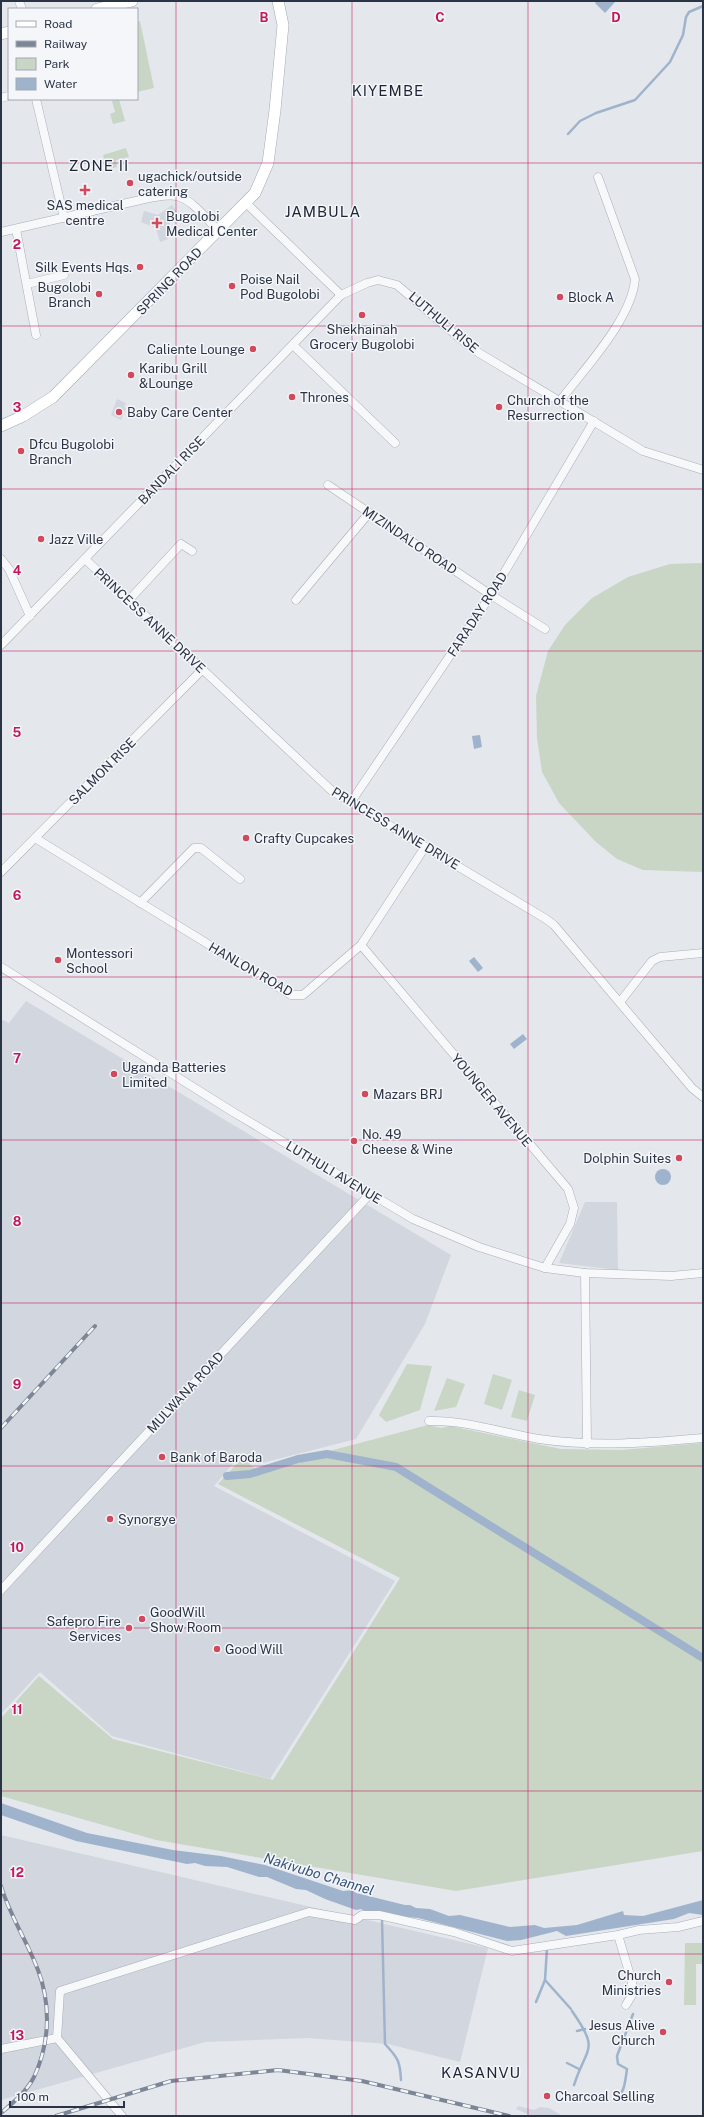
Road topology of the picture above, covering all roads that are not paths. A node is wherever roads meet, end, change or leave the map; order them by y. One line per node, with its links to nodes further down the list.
1 (132, 1): 3 (main road)
2 (279, 4): 6 (main road, SPRING ROAD)
3 (101, 8)
4 (36, 100): 7 (street)
5 (598, 177): 16 (street)
6 (246, 203): 9 (main road, SPRING ROAD); 13 (street)
7 (64, 218): 8 (street); 9 (street)
8 (16, 229): 10 (street); 12 (street)
9 (218, 230): 18 (main road, SPRING ROAD)
10 (1, 232)
11 (64, 275): 12 (street)
12 (27, 284): 14 (street)
13 (341, 294): 15 (street, BANDALI RISE); 16 (street, LUTHULI RISE)
14 (36, 335)
15 (293, 344): 19 (street); 25 (street, BANDALI RISE)
16 (560, 401): 17 (street, LUTHULI RISE)
17 (594, 421): 20 (street, LUTHULI RISE); 26 (street, FARADAY ROAD)
18 (1, 426)
19 (395, 443)
20 (703, 470)
21 (328, 485): 22 (street, MIZINDALO ROAD)
22 (369, 513): 26 (street, MIZINDALO ROAD); 28 (street)
23 (192, 551): 27 (street)
24 (1, 559): 29 (street)
25 (85, 559): 27 (street, PRINCESS ANNE DRIVE); 29 (street, BANDALI RISE)
26 (491, 595): 30 (street, MIZINDALO ROAD); 33 (street, FARADAY ROAD)
27 (129, 600): 32 (street, PRINCESS ANNE DRIVE)
28 (296, 600)
29 (30, 616): 31 (street, BANDALI RISE)
30 (545, 629)
31 (1, 645)
32 (203, 669): 33 (street, PRINCESS ANNE DRIVE); 34 (street, SALMON RISE)
33 (351, 802): 35 (street, PRINCESS ANNE DRIVE)
34 (35, 838): 36 (street, SALMON RISE); 38 (street, HANLON ROAD)
35 (425, 847): 39 (street, HANLON ROAD); 42 (street, PRINCESS ANNE DRIVE)
36 (1, 872)
37 (240, 879): 38 (street)
38 (140, 903): 39 (street, HANLON ROAD)
39 (361, 945): 45 (street, YOUNGER AVENUE)
40 (703, 953): 42 (street)
41 (1, 967): 44 (street, LUTHULI AVENUE)
42 (620, 1002): 43 (street, PRINCESS ANNE DRIVE)
43 (703, 1097)
44 (370, 1194): 45 (street, LUTHULI AVENUE); 51 (street, MULWANA ROAD)
45 (545, 1268): 46 (street, LUTHULI AVENUE)
46 (585, 1273): 47 (street, LUTHULI AVENUE); 50 (street)
47 (703, 1273)
48 (429, 1421): 50 (street)
49 (703, 1438): 50 (street)
50 (587, 1444)
51 (1, 1590)
52 (703, 1921): 53 (street)
53 (618, 1935): 54 (street); 55 (street)
54 (626, 2005)
55 (57, 2038): 56 (street); 57 (street)
56 (1, 2050)
57 (122, 2116)

